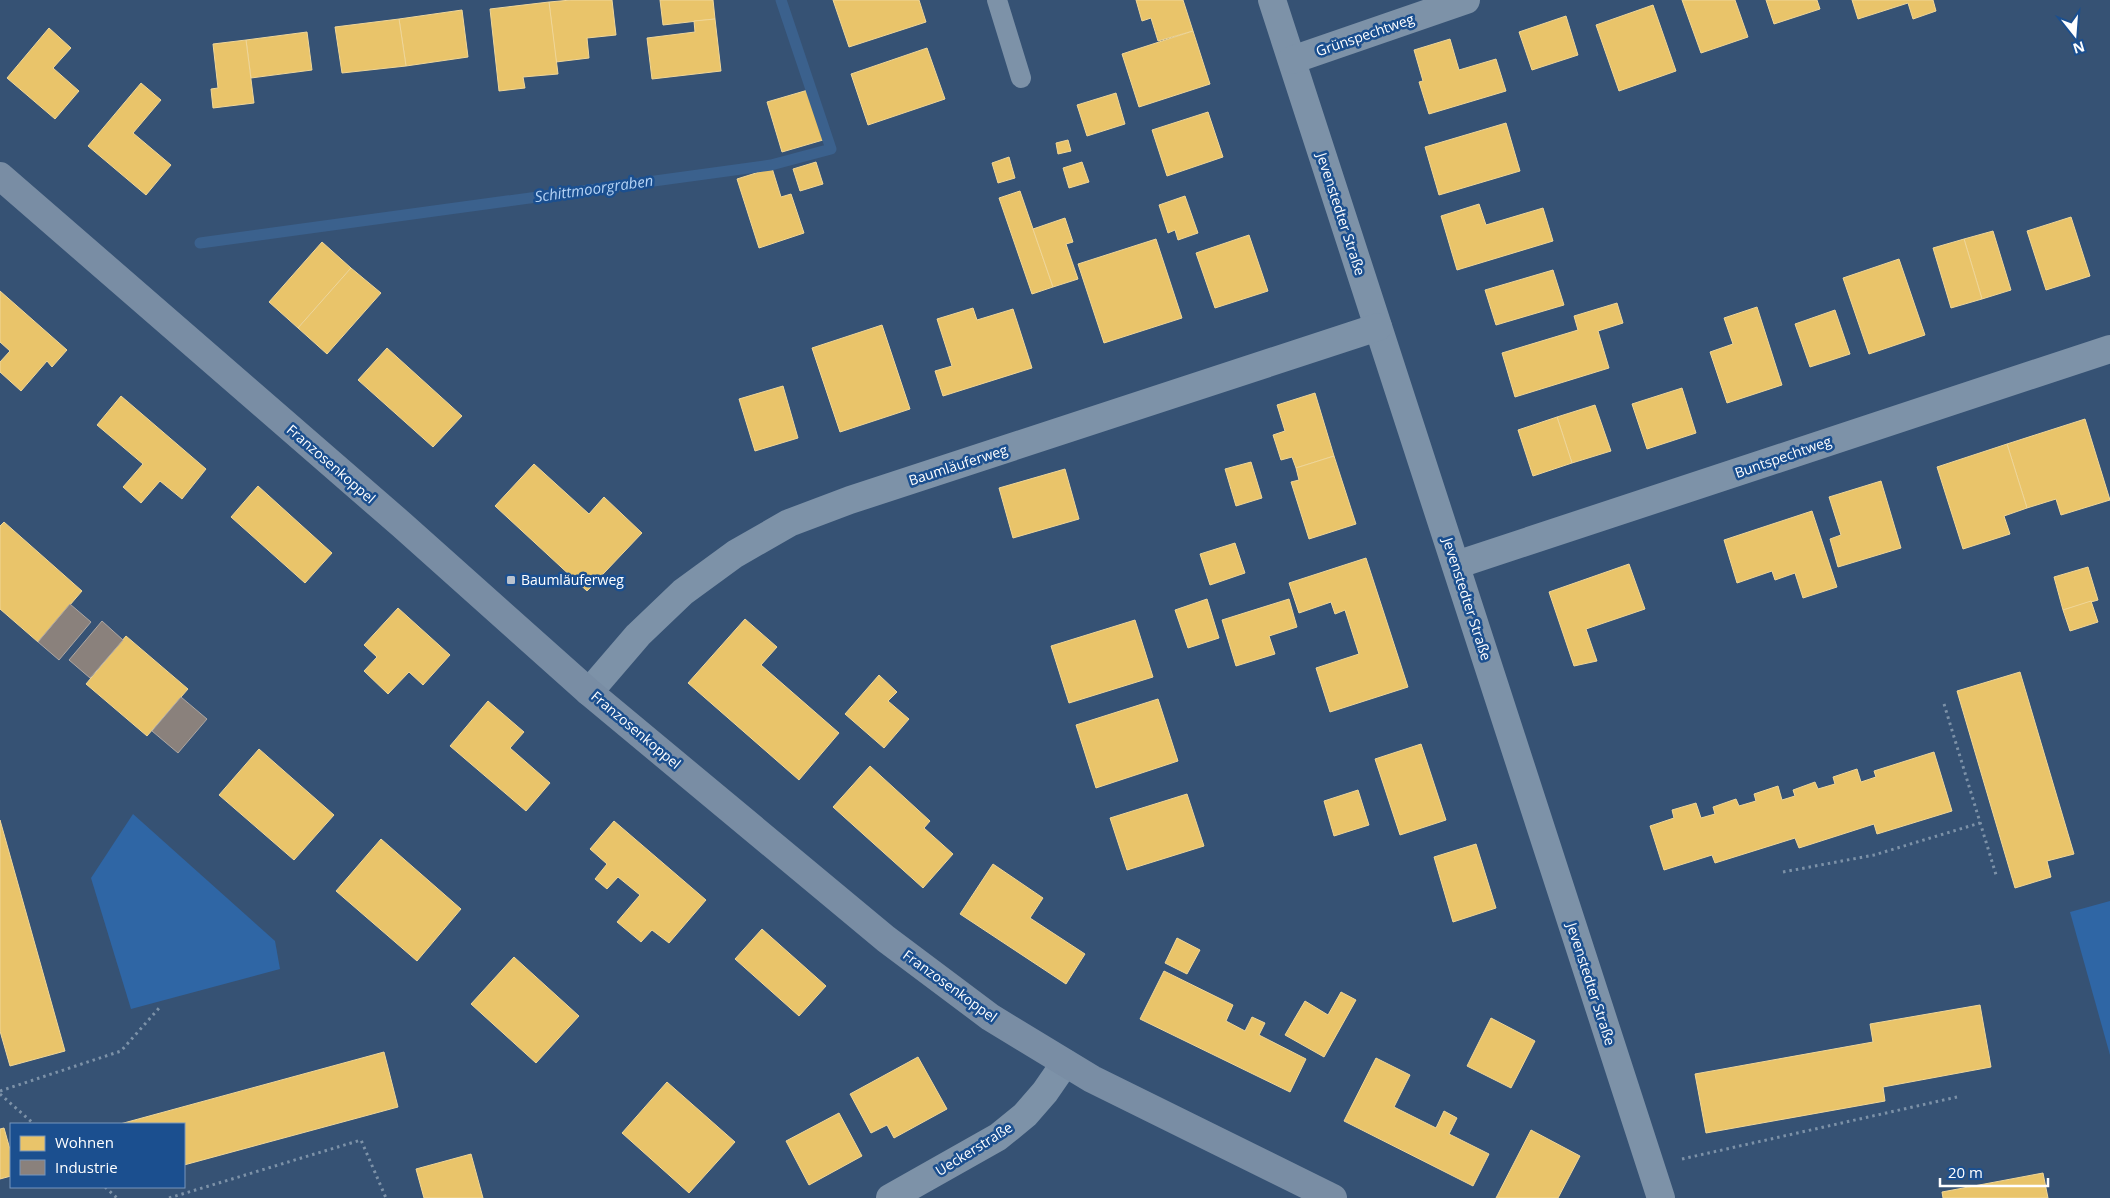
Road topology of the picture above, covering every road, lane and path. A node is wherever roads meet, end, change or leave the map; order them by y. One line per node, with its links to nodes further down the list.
1 (997, 0): 5 (lane)
2 (1272, 0): 4 (street, Jevenstedter Straße)
3 (1466, 0): 4 (street, Grünspechtweg)
4 (1292, 60): 7 (street, Jevenstedter Straße)
5 (1021, 78)
6 (0, 176): 10 (street, Franzosenkoppel)
7 (1378, 327): 9 (street, Jevenstedter Straße); 10 (street, Baumläuferweg)
8 (2110, 349): 9 (street, Buntspechtweg)
9 (1456, 565): 27 (street, Jevenstedter Straße)
10 (589, 692): 16 (street, Franzosenkoppel)
11 (1944, 704): 12 (path)
12 (1980, 823): 13 (path); 14 (path)
13 (1783, 872)
14 (1997, 878)
15 (160, 1006): 17 (path)
16 (1065, 1063): 25 (street, Ueckerstraße); 26 (street, Franzosenkoppel)
17 (0, 1092): 19 (path)
18 (1957, 1097): 20 (path)
19 (33, 1123)
20 (1680, 1160)
21 (106, 1188): 22 (path)
22 (117, 1198)
23 (169, 1198): 24 (path)
24 (386, 1198)
25 (890, 1198)
26 (1333, 1198)
27 (1661, 1198)

